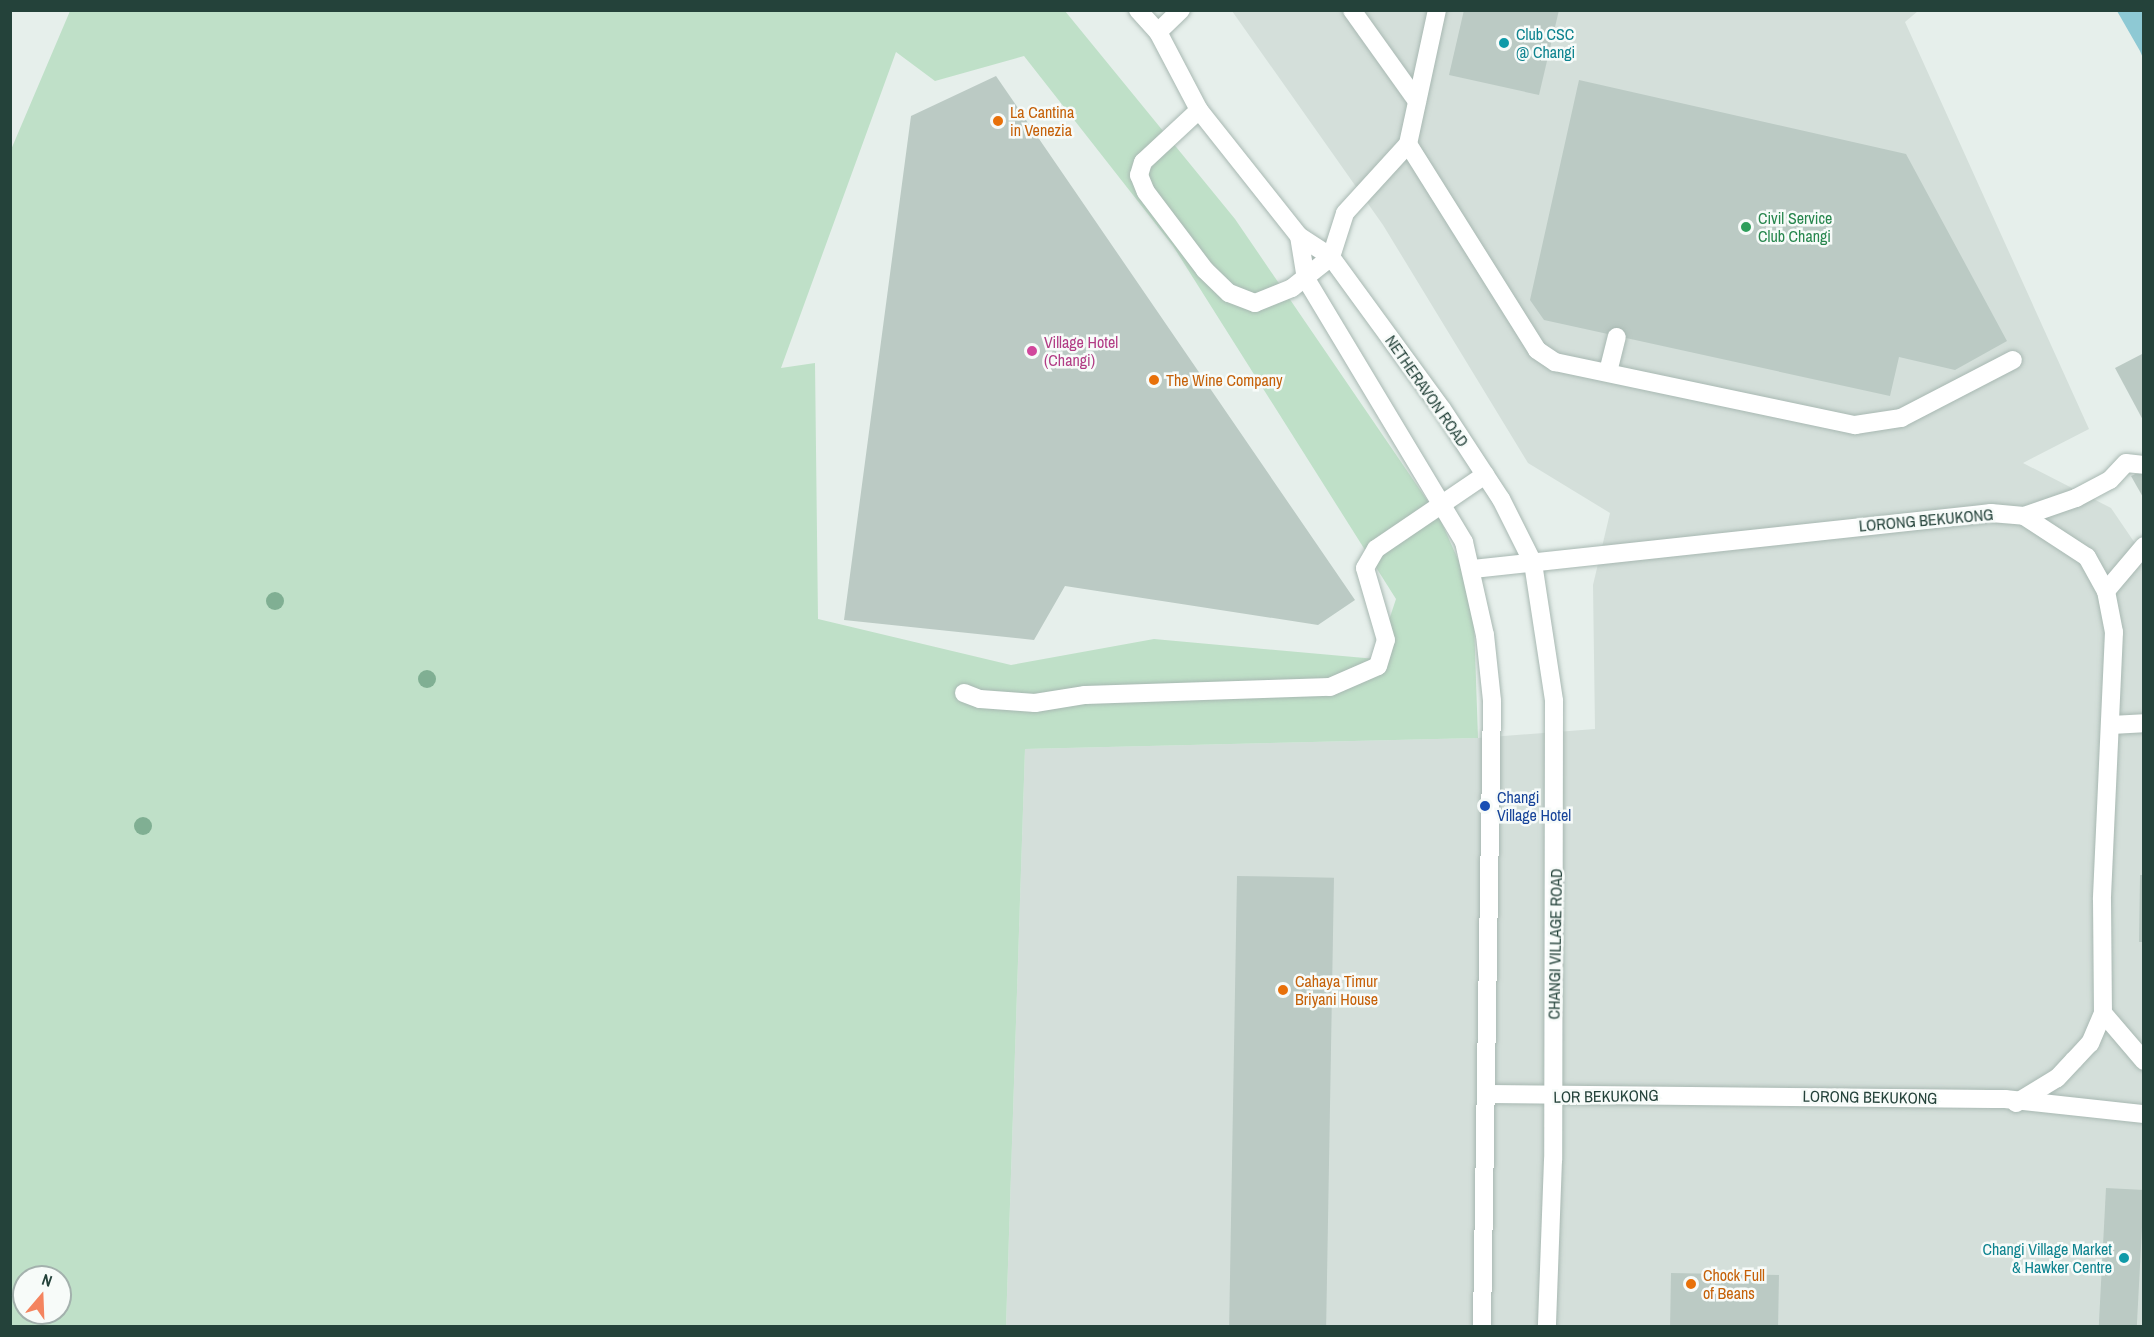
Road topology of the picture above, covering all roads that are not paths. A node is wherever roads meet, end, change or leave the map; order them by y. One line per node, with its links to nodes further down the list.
1 (1138, 10): 5 (street, NETHERAVON ROAD)
2 (1181, 10): 5 (street)
3 (1352, 10): 6 (street)
4 (1437, 10): 6 (street)
5 (1158, 32): 7 (street, NETHERAVON ROAD)
6 (1417, 101): 8 (street)
7 (1199, 110): 9 (street, NETHERAVON ROAD); 11 (street)
8 (1408, 144): 10 (street); 14 (street)
9 (1299, 236): 10 (street, NETHERAVON ROAD); 11 (street, NETHERAVON ROAD)
10 (1331, 257): 11 (street); 16 (street, NETHERAVON ROAD)
11 (1306, 279): 17 (street, NETHERAVON ROAD)
12 (1617, 337): 14 (street)
13 (2013, 360): 14 (street)
14 (1608, 372)
15 (2144, 465): 18 (street)
16 (1485, 475): 17 (street); 20 (street, NETHERAVON ROAD)
17 (1443, 506): 21 (street, NETHERAVON ROAD); 23 (street)
18 (2024, 516): 20 (street, LORONG BEKUKONG); 22 (street, LORONG BEKUKONG)
19 (2144, 546): 22 (street)
20 (1533, 563): 21 (street, LORONG BEKUKONG); 30 (street, CHANGI VILLAGE ROAD)
21 (1473, 569): 29 (street)
22 (2106, 591): 25 (street, LORONG BEKUKONG)
23 (964, 693)
24 (2144, 723): 25 (street)
25 (2111, 725): 26 (street, LORONG BEKUKONG)
26 (2103, 1013): 27 (street); 31 (street, LORONG BEKUKONG)
27 (2144, 1061)
28 (1724, 1094): 30 (street, LOR BEKUKONG); 31 (street, LORONG BEKUKONG)
29 (1489, 1095): 30 (street, LOR BEKUKONG); 33 (street)
30 (1553, 1097): 34 (street, CHANGI VILLAGE ROAD)
31 (2016, 1103): 32 (street, LORONG BEKUKONG)
32 (2144, 1114)
33 (1482, 1326)
34 (1547, 1326)

